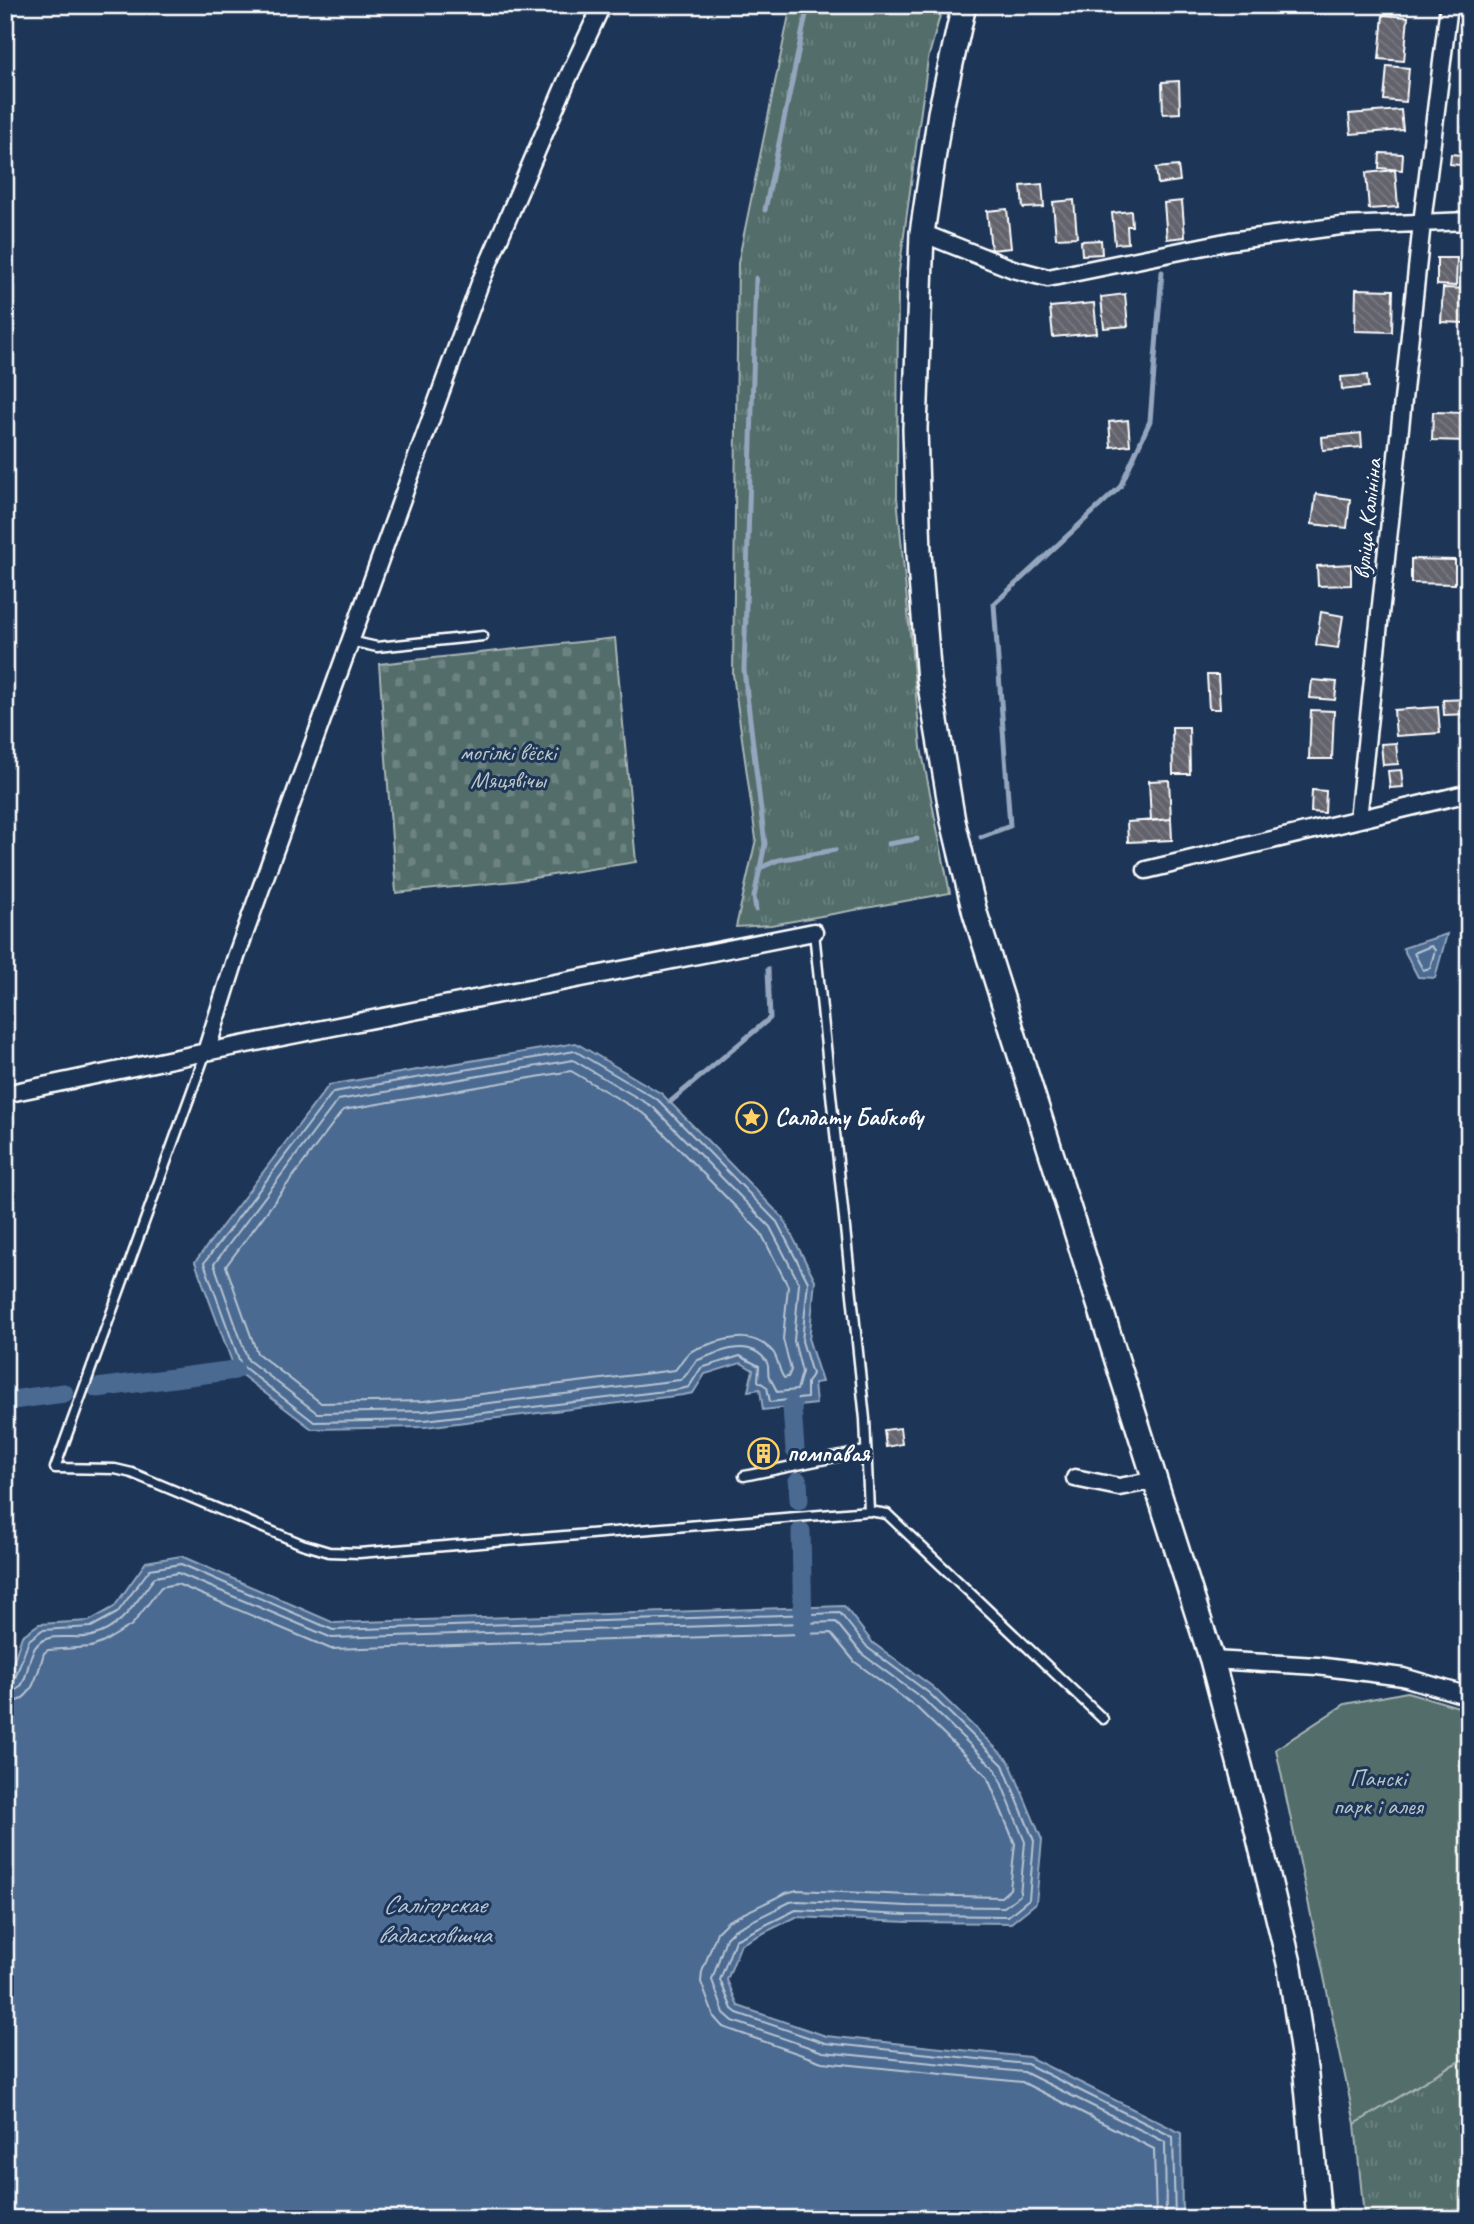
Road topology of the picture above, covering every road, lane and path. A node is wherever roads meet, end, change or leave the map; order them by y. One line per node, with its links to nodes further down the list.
1 (602, 5): 8 (street)
2 (964, 5): 6 (main road)
3 (1449, 5): 5 (street, вуліца Калініна)
4 (1469, 221): 5 (street)
5 (1422, 223): 6 (street); 10 (street, вуліца Калініна)
6 (922, 233): 18 (main road)
7 (483, 636): 8 (lane)
8 (350, 641): 13 (street)
9 (1469, 793): 10 (street)
10 (1358, 820): 11 (street)
11 (1146, 870)
12 (814, 932): 13 (street); 15 (lane)
13 (206, 1052): 14 (street); 19 (lane)
14 (5, 1094)
15 (865, 1451): 16 (lane); 19 (lane)
16 (744, 1476)
17 (1075, 1478): 18 (street)
18 (1156, 1480): 20 (main road)
19 (869, 1511): 22 (lane)
20 (1212, 1660): 21 (street); 23 (main road)
21 (1469, 1696)
22 (1103, 1719)
23 (1319, 2219)

